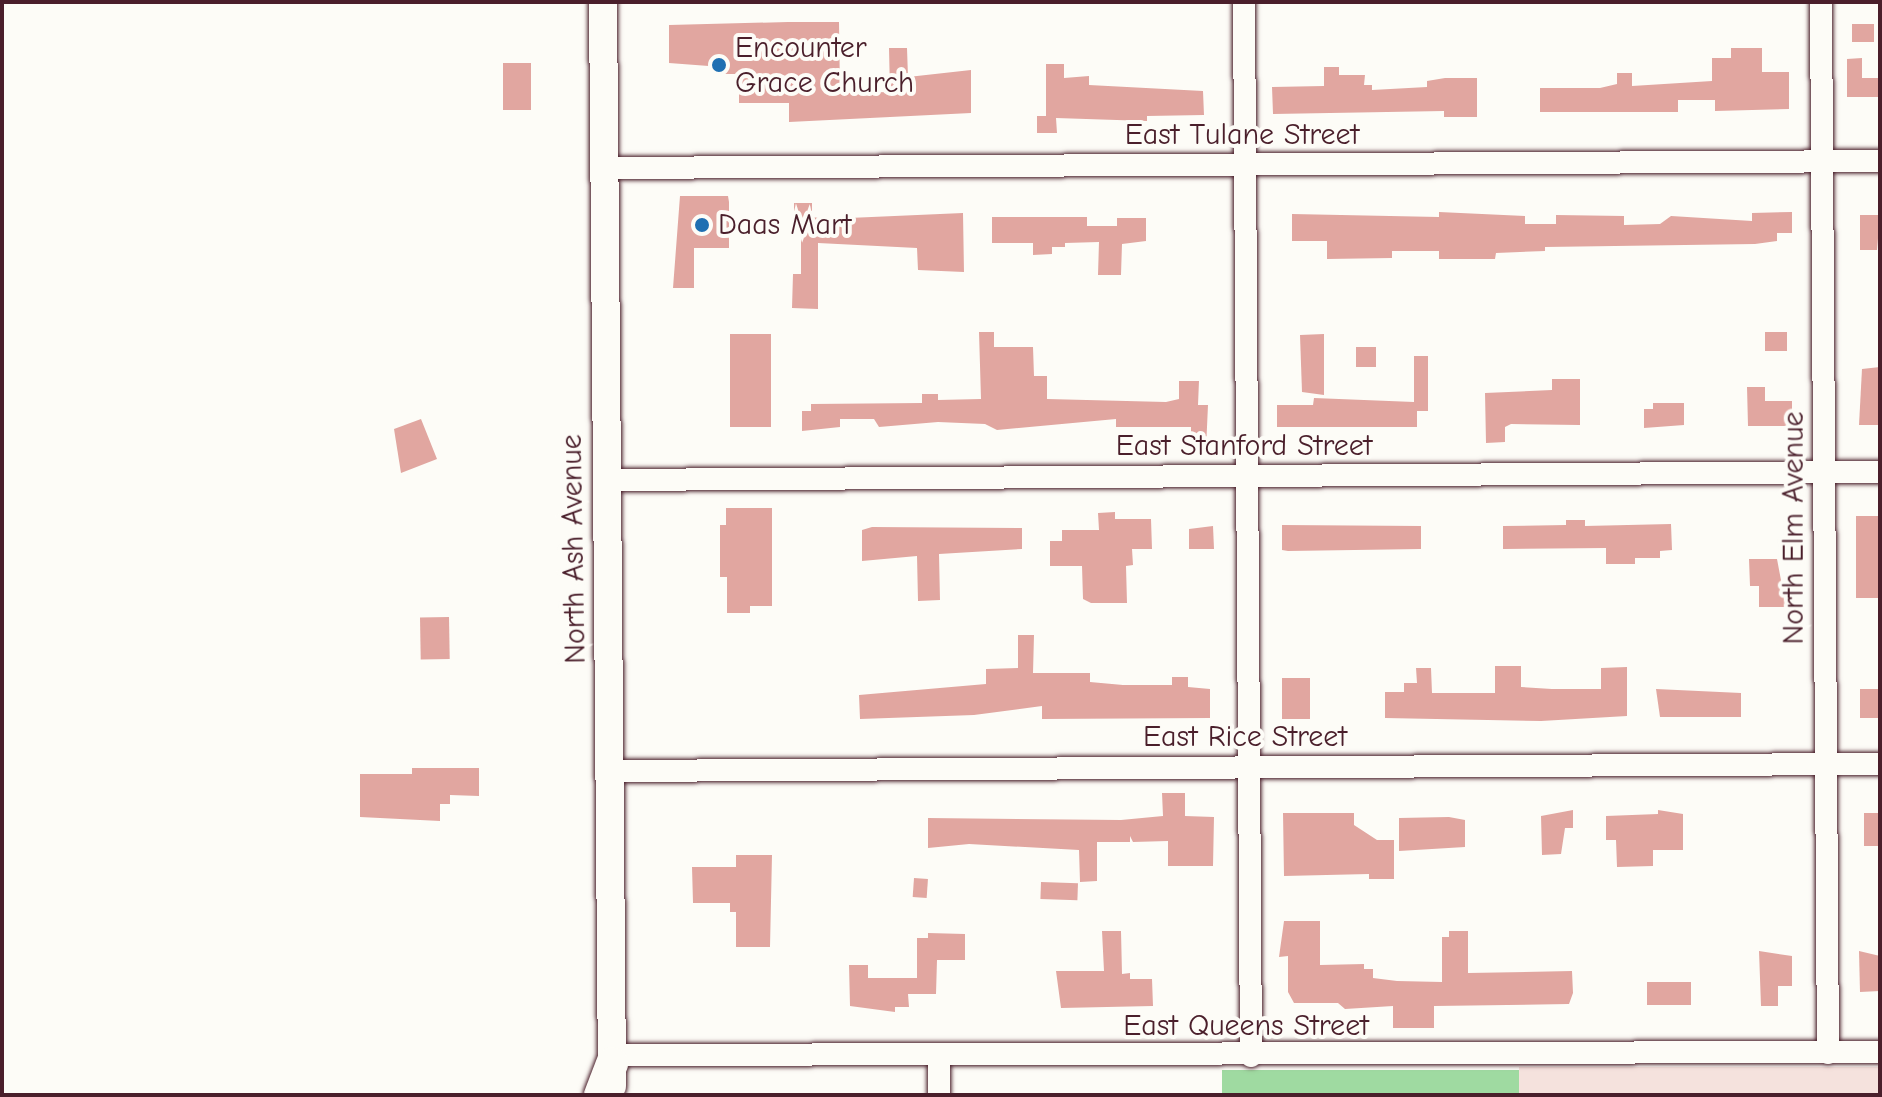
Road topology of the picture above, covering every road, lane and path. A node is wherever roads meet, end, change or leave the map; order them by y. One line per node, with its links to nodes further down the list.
1 (603, 2): 7 (street, North Ash Avenue)
2 (1244, 2): 6 (street)
3 (1821, 2): 4 (street, North Elm Avenue)
4 (1822, 161): 5 (street, East Tulane Street); 6 (street, East Tulane Street); 9 (street, North Elm Avenue)
5 (1880, 161)
6 (1245, 165): 7 (street, East Tulane Street); 10 (street)
7 (604, 168): 11 (street, North Ash Avenue)
8 (1880, 472): 9 (street, East Stanford Street)
9 (1824, 473): 10 (street, East Stanford Street); 12 (street, North Elm Avenue)
10 (1247, 476): 11 (street, East Stanford Street); 14 (street)
11 (608, 480): 15 (street, North Ash Avenue)
12 (1826, 764): 13 (street, East Rice Street); 14 (street, East Rice Street); 17 (street, North Elm Avenue)
13 (1880, 764)
14 (1249, 767): 15 (street, East Rice Street); 18 (street)
15 (610, 771): 20 (street, North Ash Avenue)
16 (1880, 1052): 17 (street, East Queens Street)
17 (1828, 1053): 18 (street, East Queens Street)
18 (1251, 1056): 19 (street, East Queens Street)
19 (939, 1057): 20 (street, East Queens Street); 24 (street)
20 (612, 1059): 21 (main road); 22 (street, North Ash Avenue); 23 (main road)
21 (600, 1095)
22 (612, 1095)
23 (621, 1095)
24 (939, 1095)

